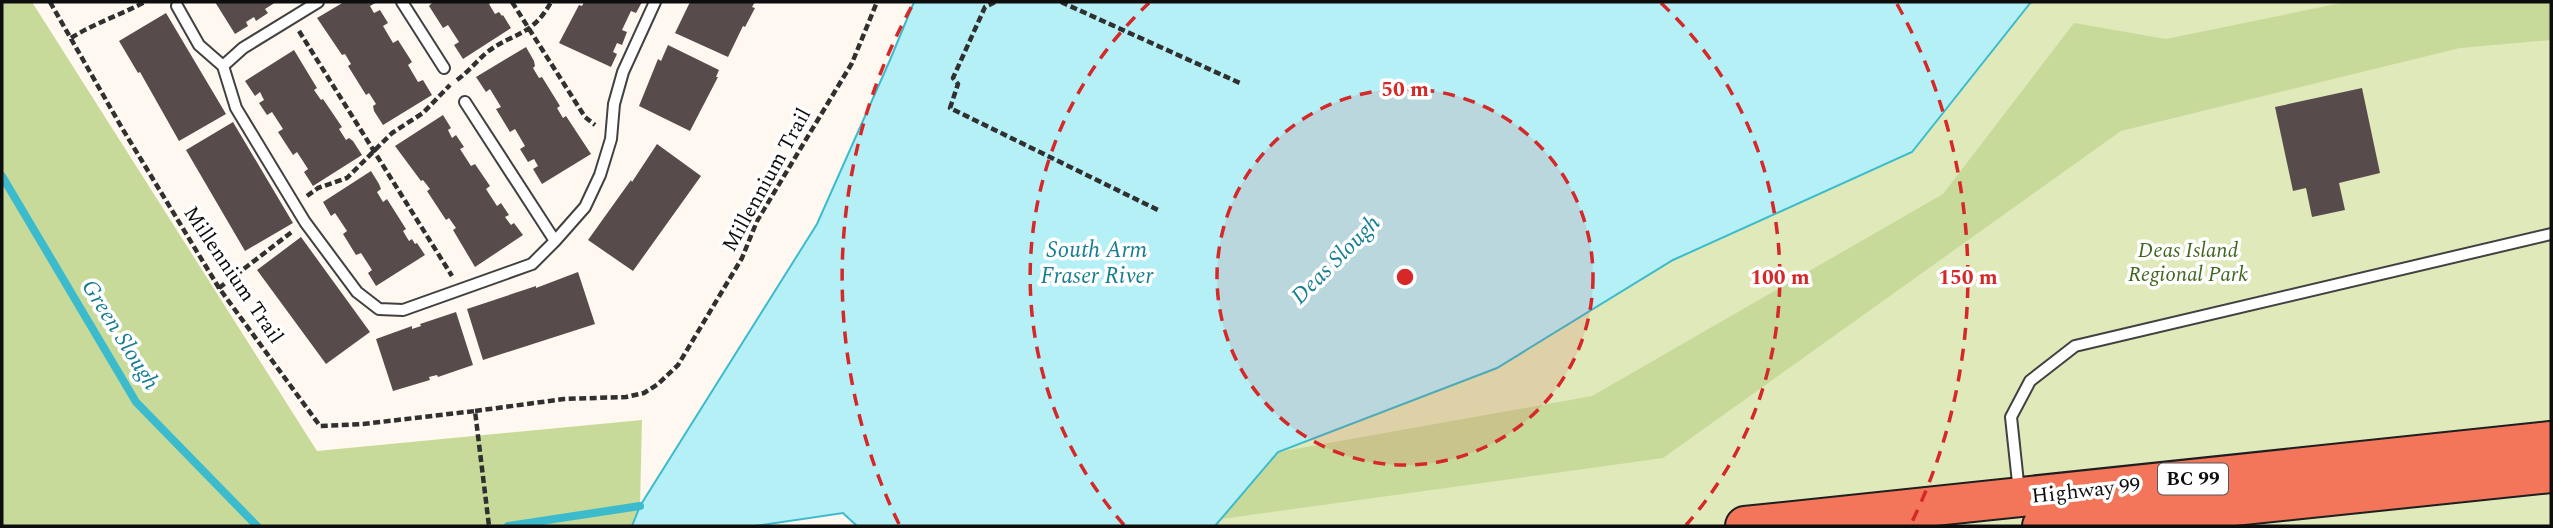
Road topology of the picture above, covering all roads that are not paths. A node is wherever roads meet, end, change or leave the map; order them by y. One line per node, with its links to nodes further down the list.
1 (318, 2): 5 (lane)
2 (402, 2): 6 (lane)
3 (655, 2): 9 (lane)
4 (177, 6): 5 (lane)
5 (223, 66): 9 (lane)
6 (443, 68)
7 (465, 102): 9 (lane)
8 (2551, 234): 12 (lane)
9 (555, 241)
10 (2551, 441): 12 (highway, Highway 99 / BC 99)
11 (2551, 473): 12 (highway, Highway 99 / BC 99)
12 (2031, 512): 13 (highway, Highway 99 / BC 99)
13 (1745, 526)

